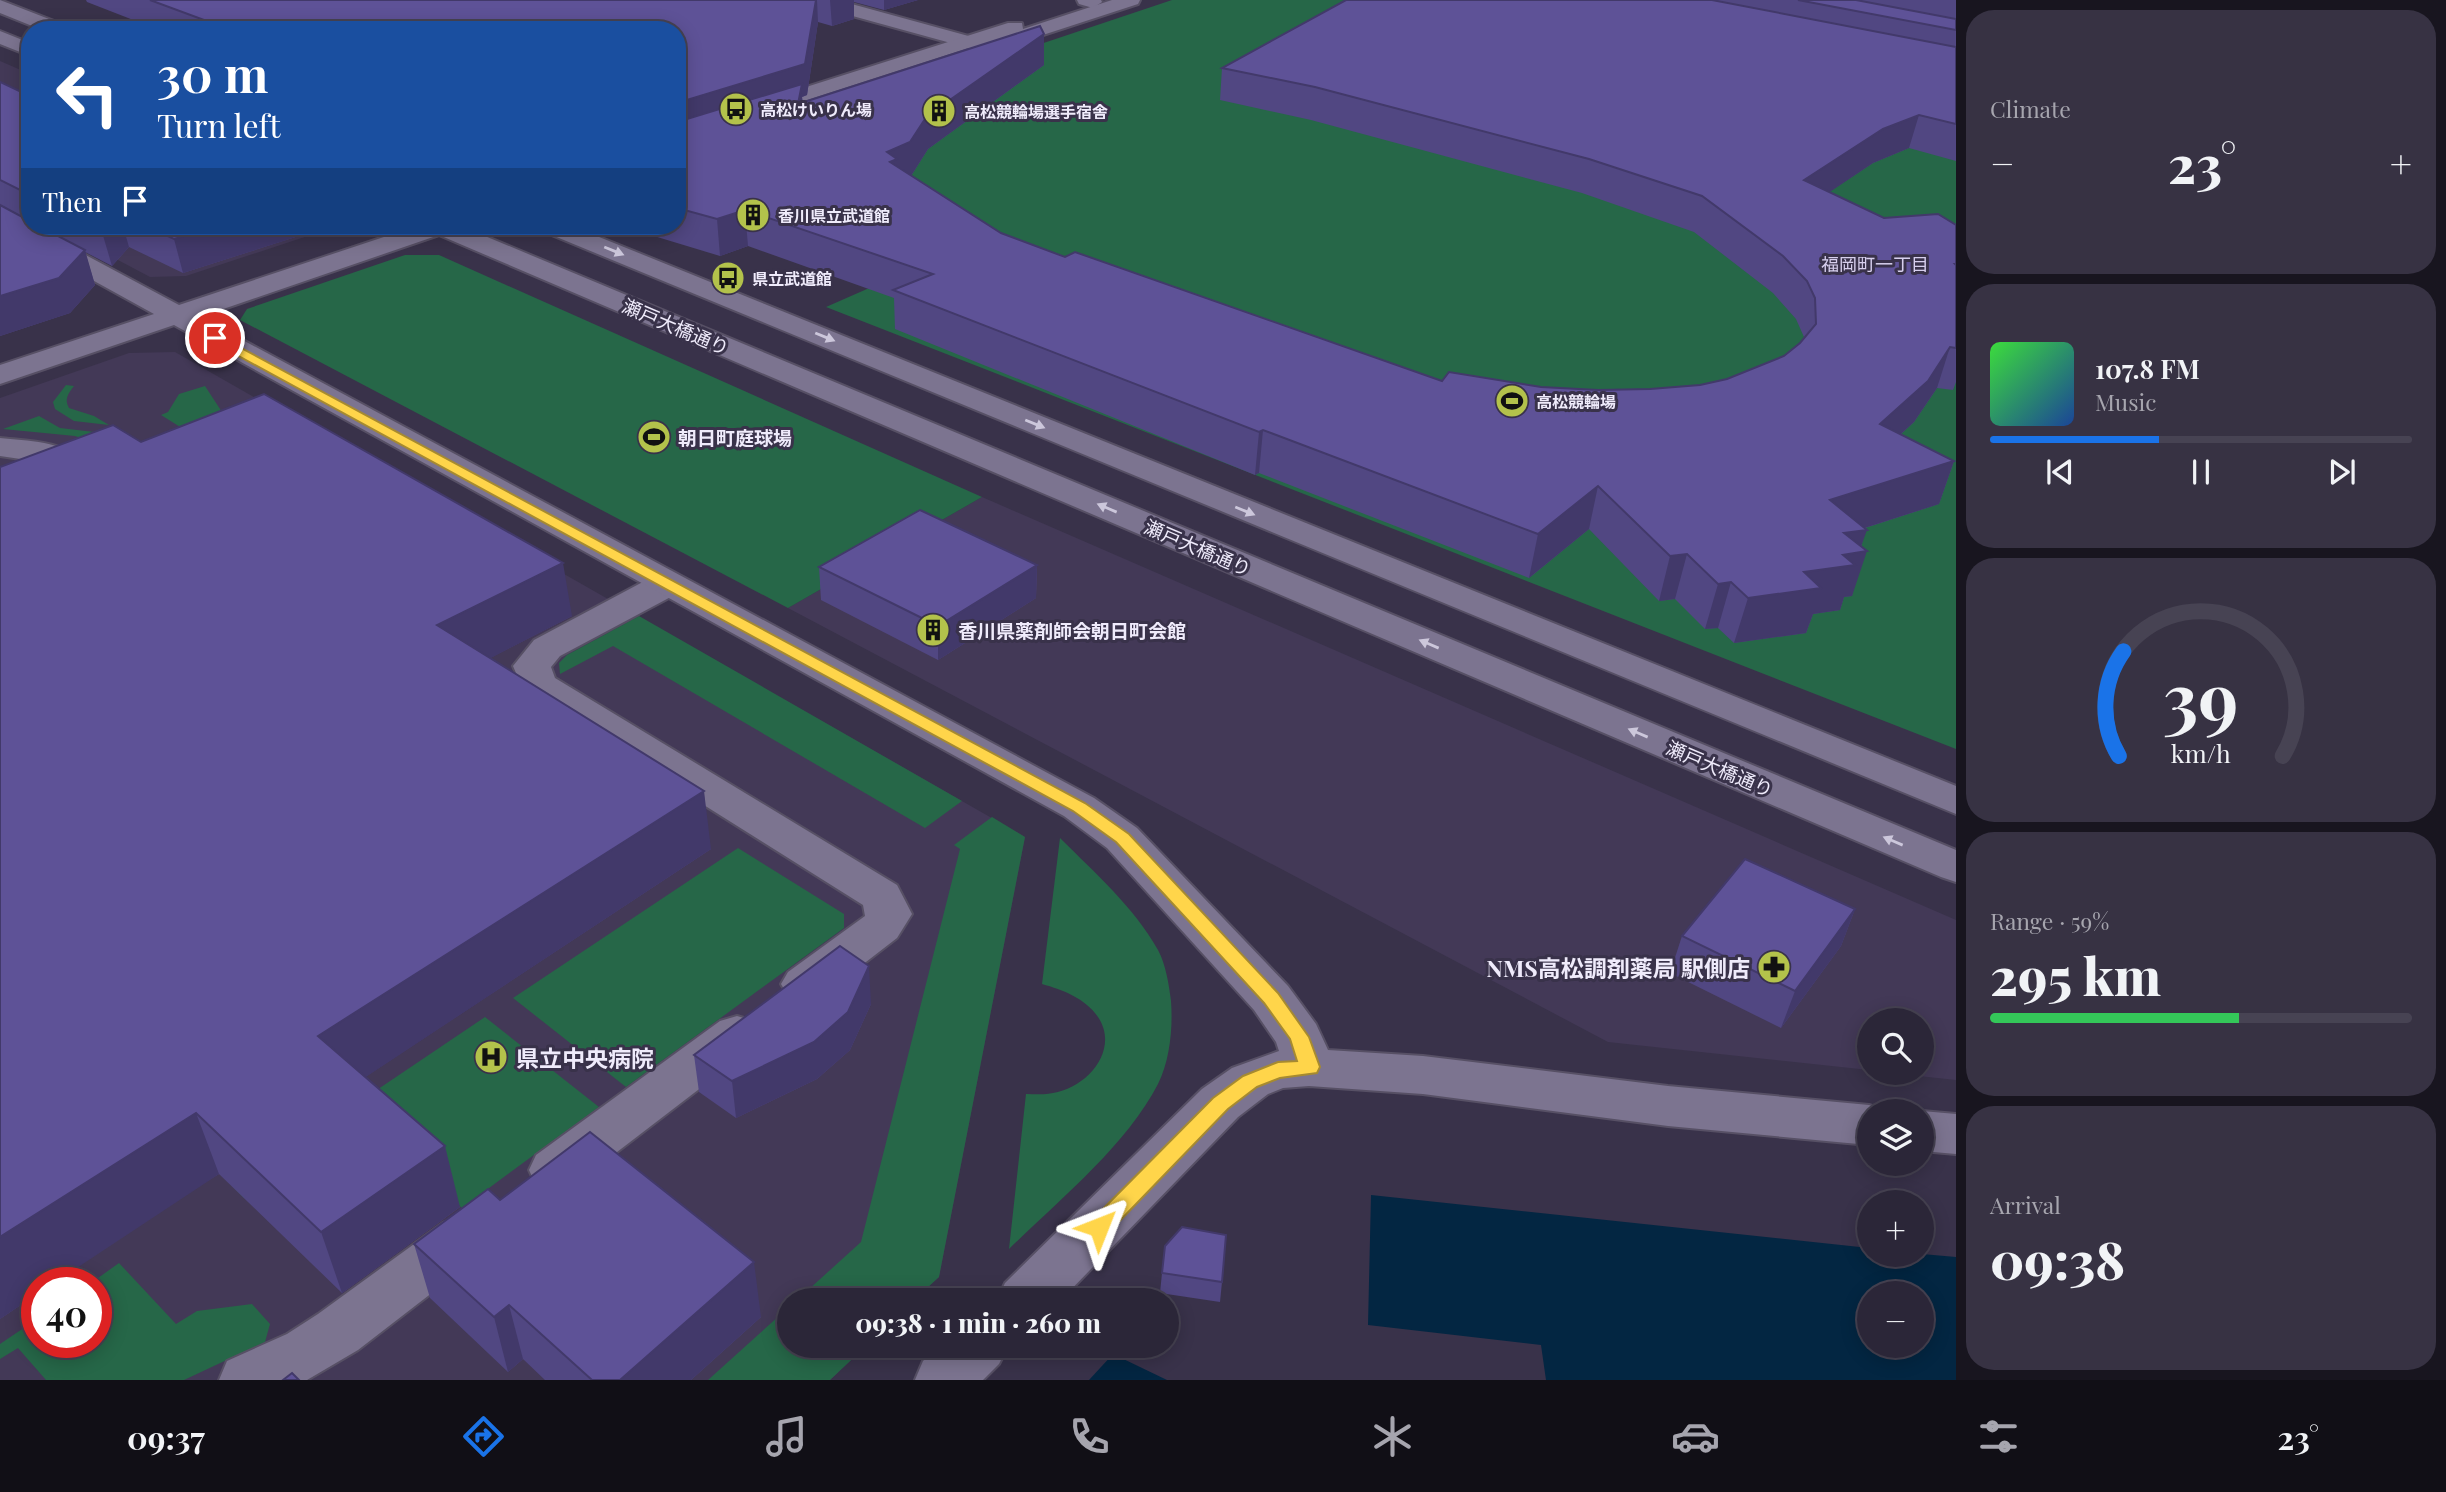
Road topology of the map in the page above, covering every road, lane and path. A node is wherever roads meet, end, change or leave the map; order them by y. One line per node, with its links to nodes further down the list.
1 (816, 0): 7 (street)
2 (1131, 0): 7 (street)
3 (1093, 1): 7 (street)
4 (0, 6): 5 (street)
5 (38, 21)
6 (0, 37): 8 (street)
7 (977, 45): 9 (street); 10 (street)
8 (21, 46)
9 (686, 132)
10 (686, 145)
11 (0, 219): 12 (street)
12 (21, 231)
13 (29, 235): 18 (street)
14 (370, 235): 18 (street)
15 (412, 235): 18 (street)
16 (462, 235): 25 (street, 瀬戸大橋通り, one-way to 16)
17 (573, 235): 24 (street, one-way to 24)
18 (166, 310): 19 (street); 20 (street); 23 (street)
19 (0, 357)
20 (0, 375)
21 (0, 447): 22 (street)
22 (0, 503)
23 (667, 584): 26 (street); 32 (street)
24 (1956, 801)
25 (1956, 867)
26 (1309, 1067): 27 (street); 30 (street)
27 (1857, 1124)
28 (1934, 1131): 29 (street)
29 (1956, 1134)
30 (1037, 1288)
31 (967, 1358): 33 (street)
32 (248, 1380)
33 (944, 1380)

